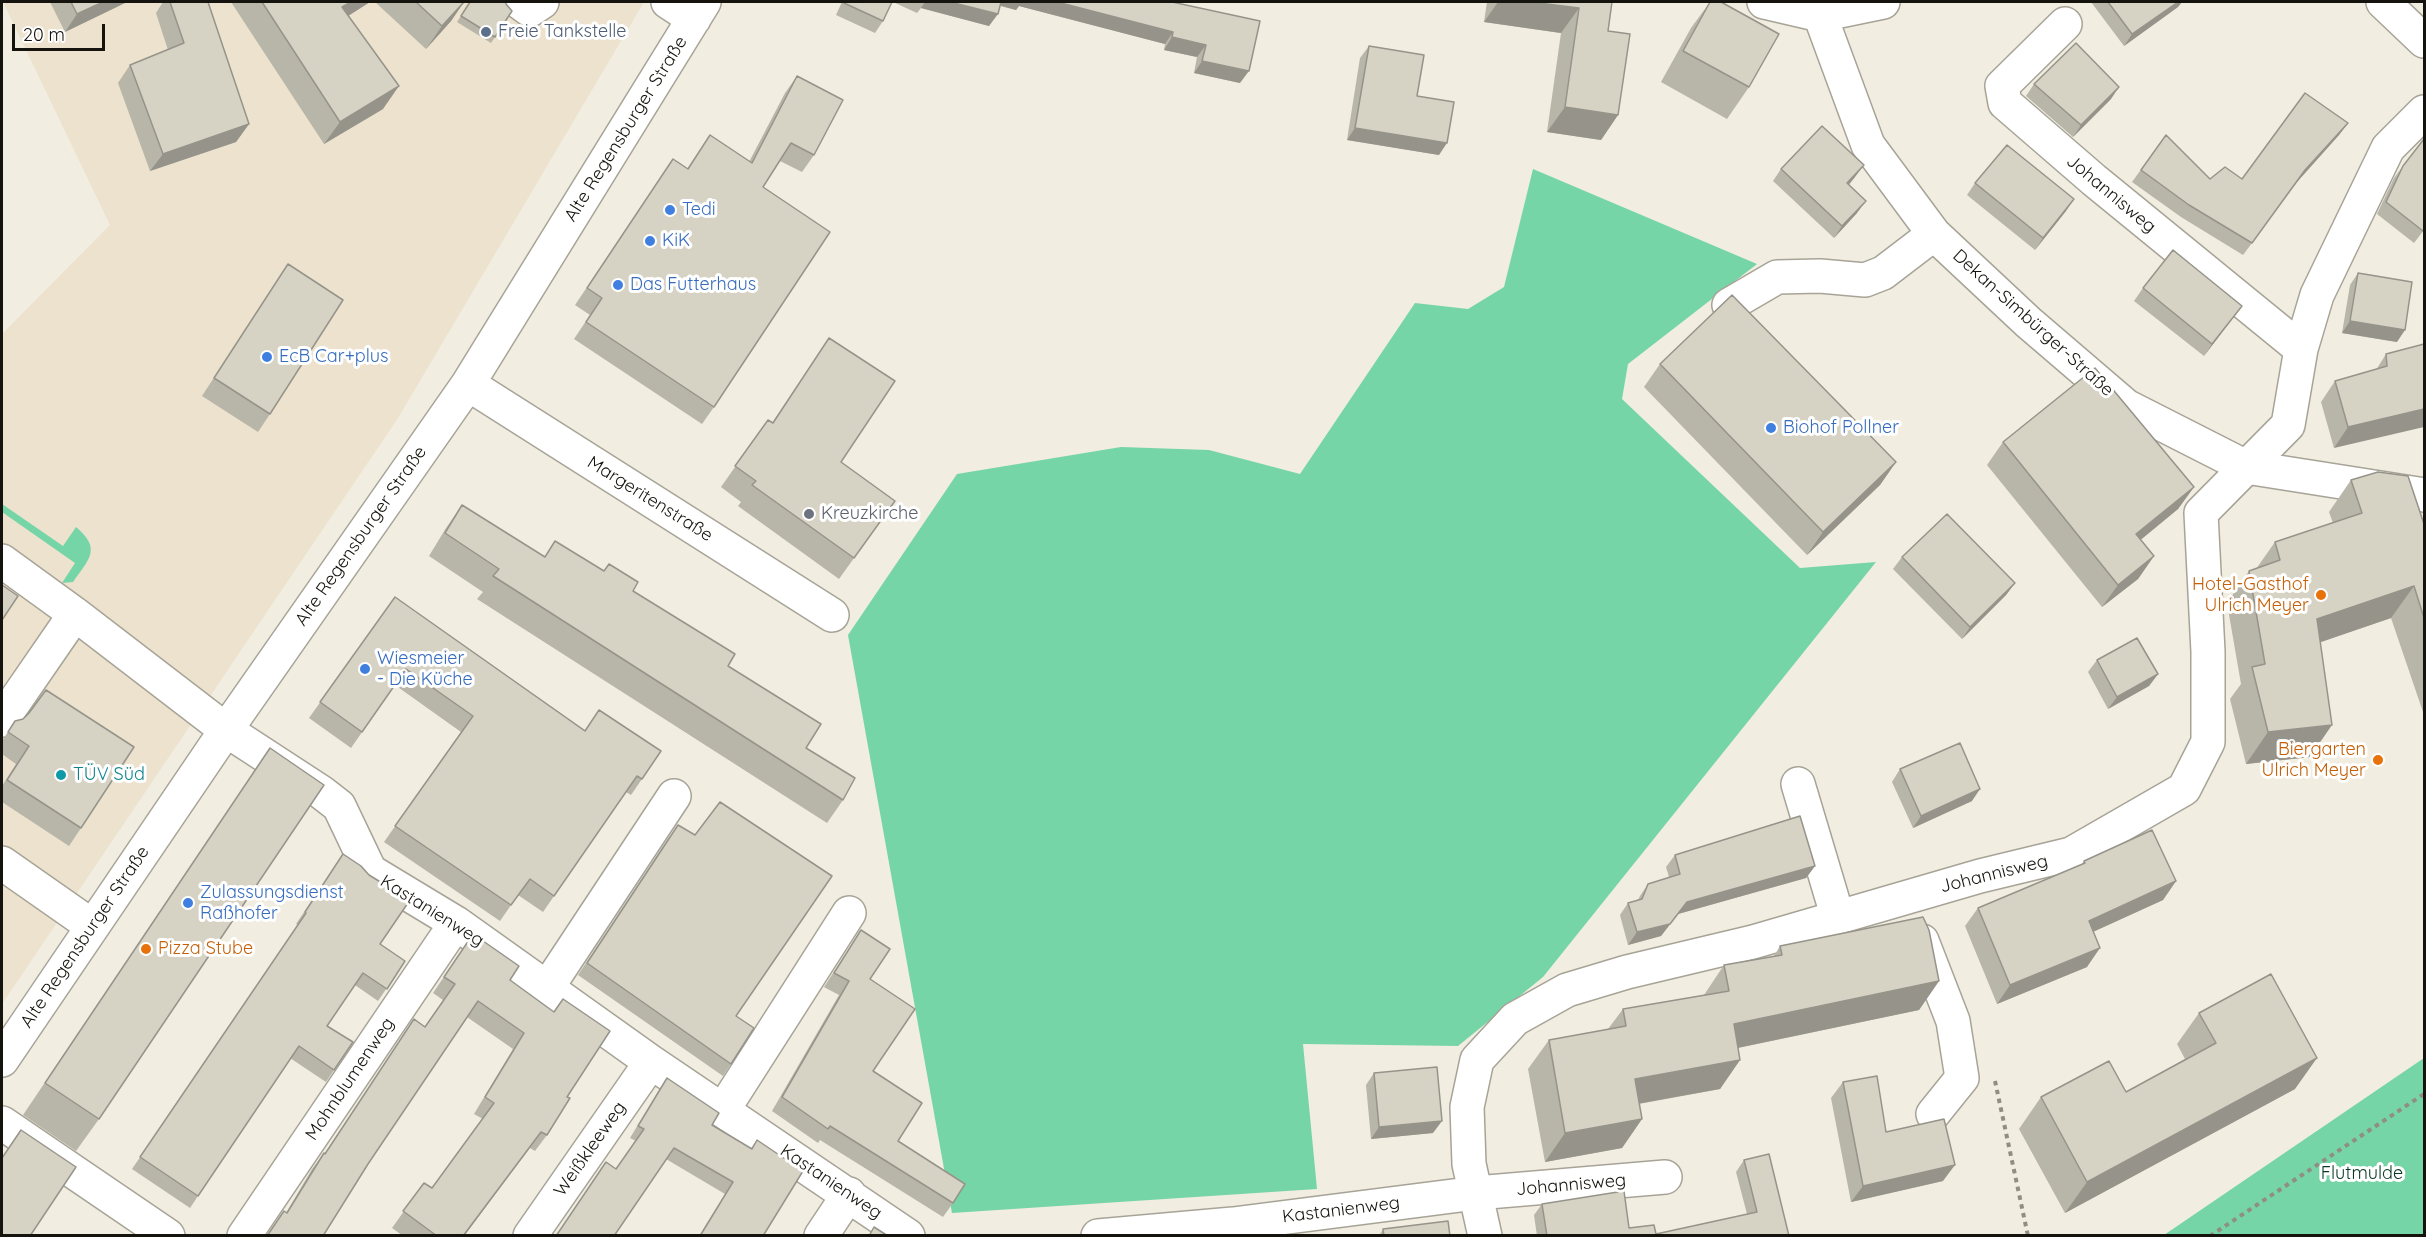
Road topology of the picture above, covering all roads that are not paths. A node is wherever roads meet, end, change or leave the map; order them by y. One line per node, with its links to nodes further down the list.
1 (519, 2): 2 (street)
2 (542, 2)
3 (1764, 2): 7 (street)
4 (1883, 2): 7 (street)
5 (2383, 2): 9 (street)
6 (688, 7): 14 (street, Alte Regensburger Straße)
7 (1820, 15): 11 (street, Dekan-Simbürger-Straße)
8 (2065, 24): 13 (street, Johannisweg)
9 (2424, 41)
10 (2424, 112): 13 (street, Johannisweg)
11 (1934, 234): 12 (street); 15 (street, Dekan-Simbürger-Straße)
12 (1729, 305)
13 (2301, 349): 15 (street, Johannisweg)
14 (468, 384): 19 (street, Margeritenstraße); 21 (street, Alte Regensburger Straße)
15 (2246, 467): 16 (street, Dekan-Simbürger-Straße); 25 (street, Johannisweg)
16 (2424, 495)
17 (2, 561): 18 (street, Kastanienweg)
18 (75, 614): 20 (street); 21 (street, Kastanienweg)
19 (832, 615)
20 (2, 720)
21 (226, 730): 28 (street, Kastanienweg); 29 (street, Alte Regensburger Straße)
22 (1798, 784): 27 (street)
23 (674, 796): 30 (street)
24 (2, 863): 29 (street)
25 (1904, 898): 27 (street, Johannisweg); 34 (street)
26 (849, 913): 33 (street)
27 (1838, 918): 37 (street, Johannisweg)
28 (456, 923): 30 (street, Kastanienweg); 40 (street, Mohnblumenweg)
29 (92, 926): 31 (street, Alte Regensburger Straße)
30 (547, 988): 32 (street, Kastanienweg)
31 (2, 1060)
32 (651, 1062): 33 (street, Kastanienweg); 41 (street, Weißkleeweg)
33 (723, 1110): 38 (street, Kastanienweg)
34 (1933, 1114)
35 (2, 1123): 39 (street)
36 (1665, 1177): 37 (street, Johannisweg)
37 (1476, 1193): 44 (street, Kastanienweg); 45 (street, Johannisweg)
38 (849, 1194): 42 (street); 43 (street, Kastanienweg)
39 (168, 1236)
40 (244, 1236)
41 (530, 1236)
42 (821, 1236)
43 (908, 1236)
44 (1098, 1236)
45 (1485, 1236)

